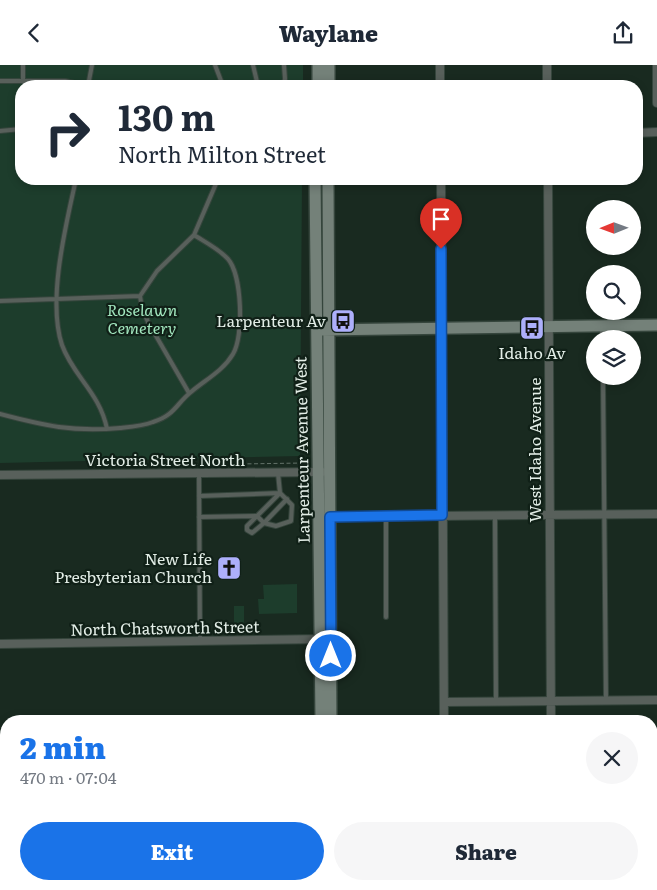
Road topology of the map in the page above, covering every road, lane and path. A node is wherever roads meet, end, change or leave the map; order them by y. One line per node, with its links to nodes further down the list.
1 (23, 65): 11 (lane)
2 (92, 65): 13 (lane)
3 (214, 65): 14 (lane)
4 (253, 65): 15 (lane)
5 (284, 65): 16 (lane)
6 (318, 65): 17 (main road)
7 (329, 65): 18 (main road)
8 (440, 65): 19 (street)
9 (547, 65): 20 (street)
10 (657, 65): 22 (street)
11 (24, 79): 12 (lane); 21 (lane)
12 (44, 80)
13 (89, 80)
14 (220, 80)
15 (257, 80)
16 (285, 80)
17 (318, 80)
18 (329, 80)
19 (440, 80)
20 (547, 80)
21 (0, 81)
22 (657, 103)
23 (15, 130): 24 (lane)
24 (0, 131)
25 (657, 132): 26 (street)
26 (643, 133)
27 (75, 185): 35 (lane)
28 (215, 185): 33 (lane)
29 (315, 185): 41 (main road, Larpenteur Avenue West)
30 (328, 185): 42 (main road, Larpenteur Avenue West)
31 (441, 185): 40 (street)
32 (548, 185): 39 (street, West Idaho Avenue)
33 (194, 235): 34 (lane); 45 (lane)
34 (140, 296): 35 (lane); 45 (lane)
35 (58, 298): 36 (lane); 47 (lane)
36 (0, 301)
37 (602, 325): 38 (main road); 39 (main road); 43 (lane)
38 (657, 325)
39 (548, 326): 40 (main road); 55 (street, West Idaho Avenue)
40 (442, 327): 42 (main road); 58 (street)
41 (316, 330): 42 (main road); 48 (main road, Larpenteur Avenue West)
42 (328, 330): 48 (main road, Larpenteur Avenue West)
43 (602, 330)
44 (603, 385): 56 (lane)
45 (189, 393): 47 (lane)
46 (0, 414): 47 (lane)
47 (108, 429)
48 (324, 472): 49 (street, Victoria Street North); 63 (main road, Larpenteur Avenue West); 66 (main road, Larpenteur Avenue West)
49 (278, 473): 51 (street, Victoria Street North); 52 (lane)
50 (0, 475): 51 (street, Victoria Street North)
51 (198, 475): 53 (lane)
52 (280, 493): 53 (lane); 54 (lane); 60 (lane)
53 (199, 496): 62 (lane)
54 (287, 499): 64 (lane); 64 (lane)
55 (549, 514): 56 (street); 59 (street); 70 (street, West Idaho Avenue)
56 (605, 514): 57 (street); 71 (lane)
57 (657, 514)
58 (442, 515): 59 (street); 61 (street); 73 (street)
59 (495, 515): 72 (lane)
60 (257, 516): 62 (lane); 64 (lane); 64 (lane)
61 (386, 516): 63 (street); 65 (lane)
62 (199, 517): 67 (lane)
63 (330, 517): 66 (main road, Larpenteur Avenue West)
64 (264, 523)
65 (386, 617)
66 (326, 639): 67 (street, North Chatsworth Street); 74 (main road, Larpenteur Avenue West); 75 (main road, Larpenteur Avenue West)
67 (200, 641): 68 (street, North Chatsworth Street)
68 (0, 644)
69 (657, 700): 71 (street)
70 (551, 701): 71 (street); 72 (street); 77 (street, West Idaho Avenue)
71 (606, 701)
72 (496, 702): 73 (street)
73 (444, 703): 76 (street)
74 (321, 715)
75 (331, 715)
76 (444, 715)
77 (551, 715)
78 (422, 890): 79 (street)
79 (445, 890)

